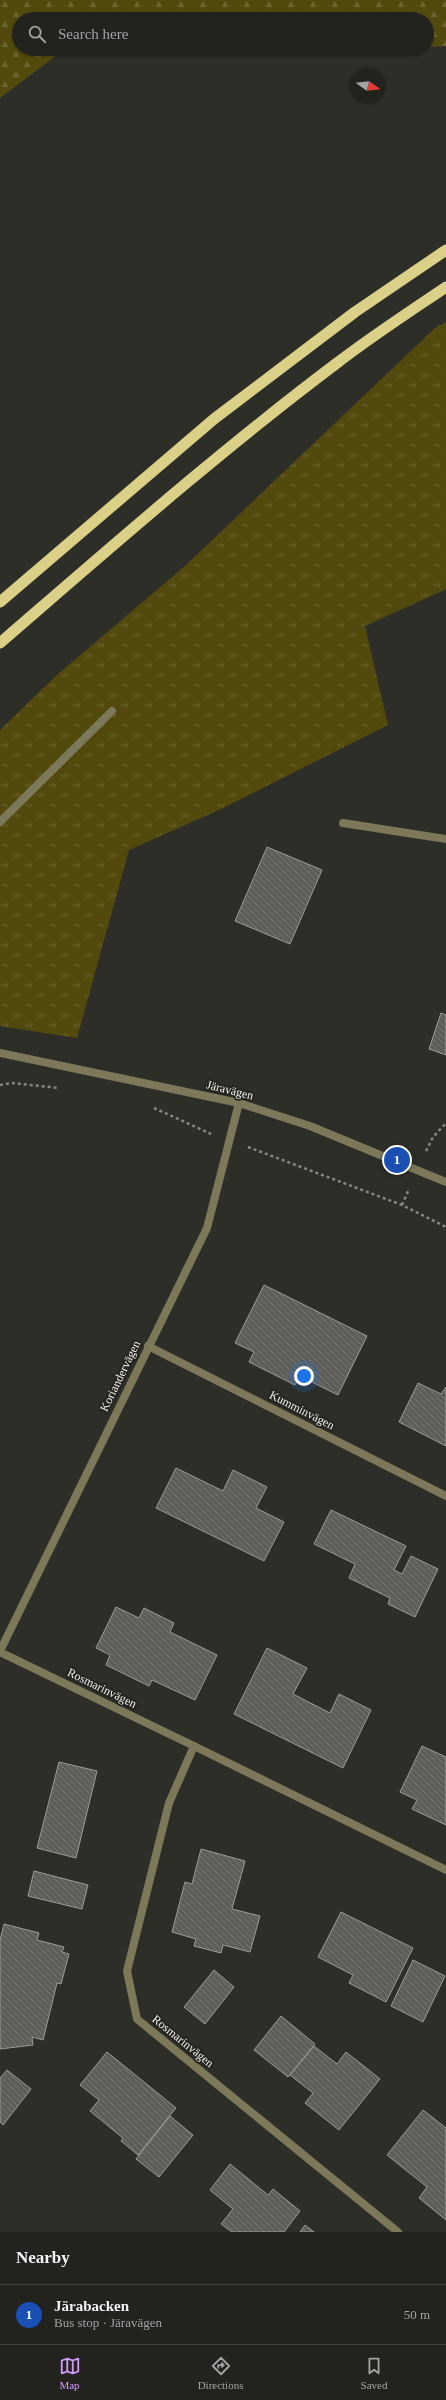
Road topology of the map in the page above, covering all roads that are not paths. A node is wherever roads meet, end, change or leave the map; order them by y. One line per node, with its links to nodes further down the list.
1 (446, 250): 3 (highway)
2 (446, 287): 4 (highway)
3 (0, 602)
4 (0, 643)
5 (112, 711): 6 (street)
6 (0, 822)
7 (343, 823): 8 (street)
8 (446, 839)
9 (0, 1053): 10 (street, Järavägen)
10 (239, 1104): 11 (street, Järavägen); 12 (street, Koriandervägen)
11 (446, 1182)
12 (148, 1346): 13 (street, Kumminvägen); 14 (street, Koriandervägen)
13 (446, 1496)
14 (0, 1652): 15 (street, Rosmarinvägen)
15 (194, 1746): 16 (street, Rosmarinvägen); 17 (street, Rosmarinvägen)
16 (446, 1870)
17 (398, 2232)

